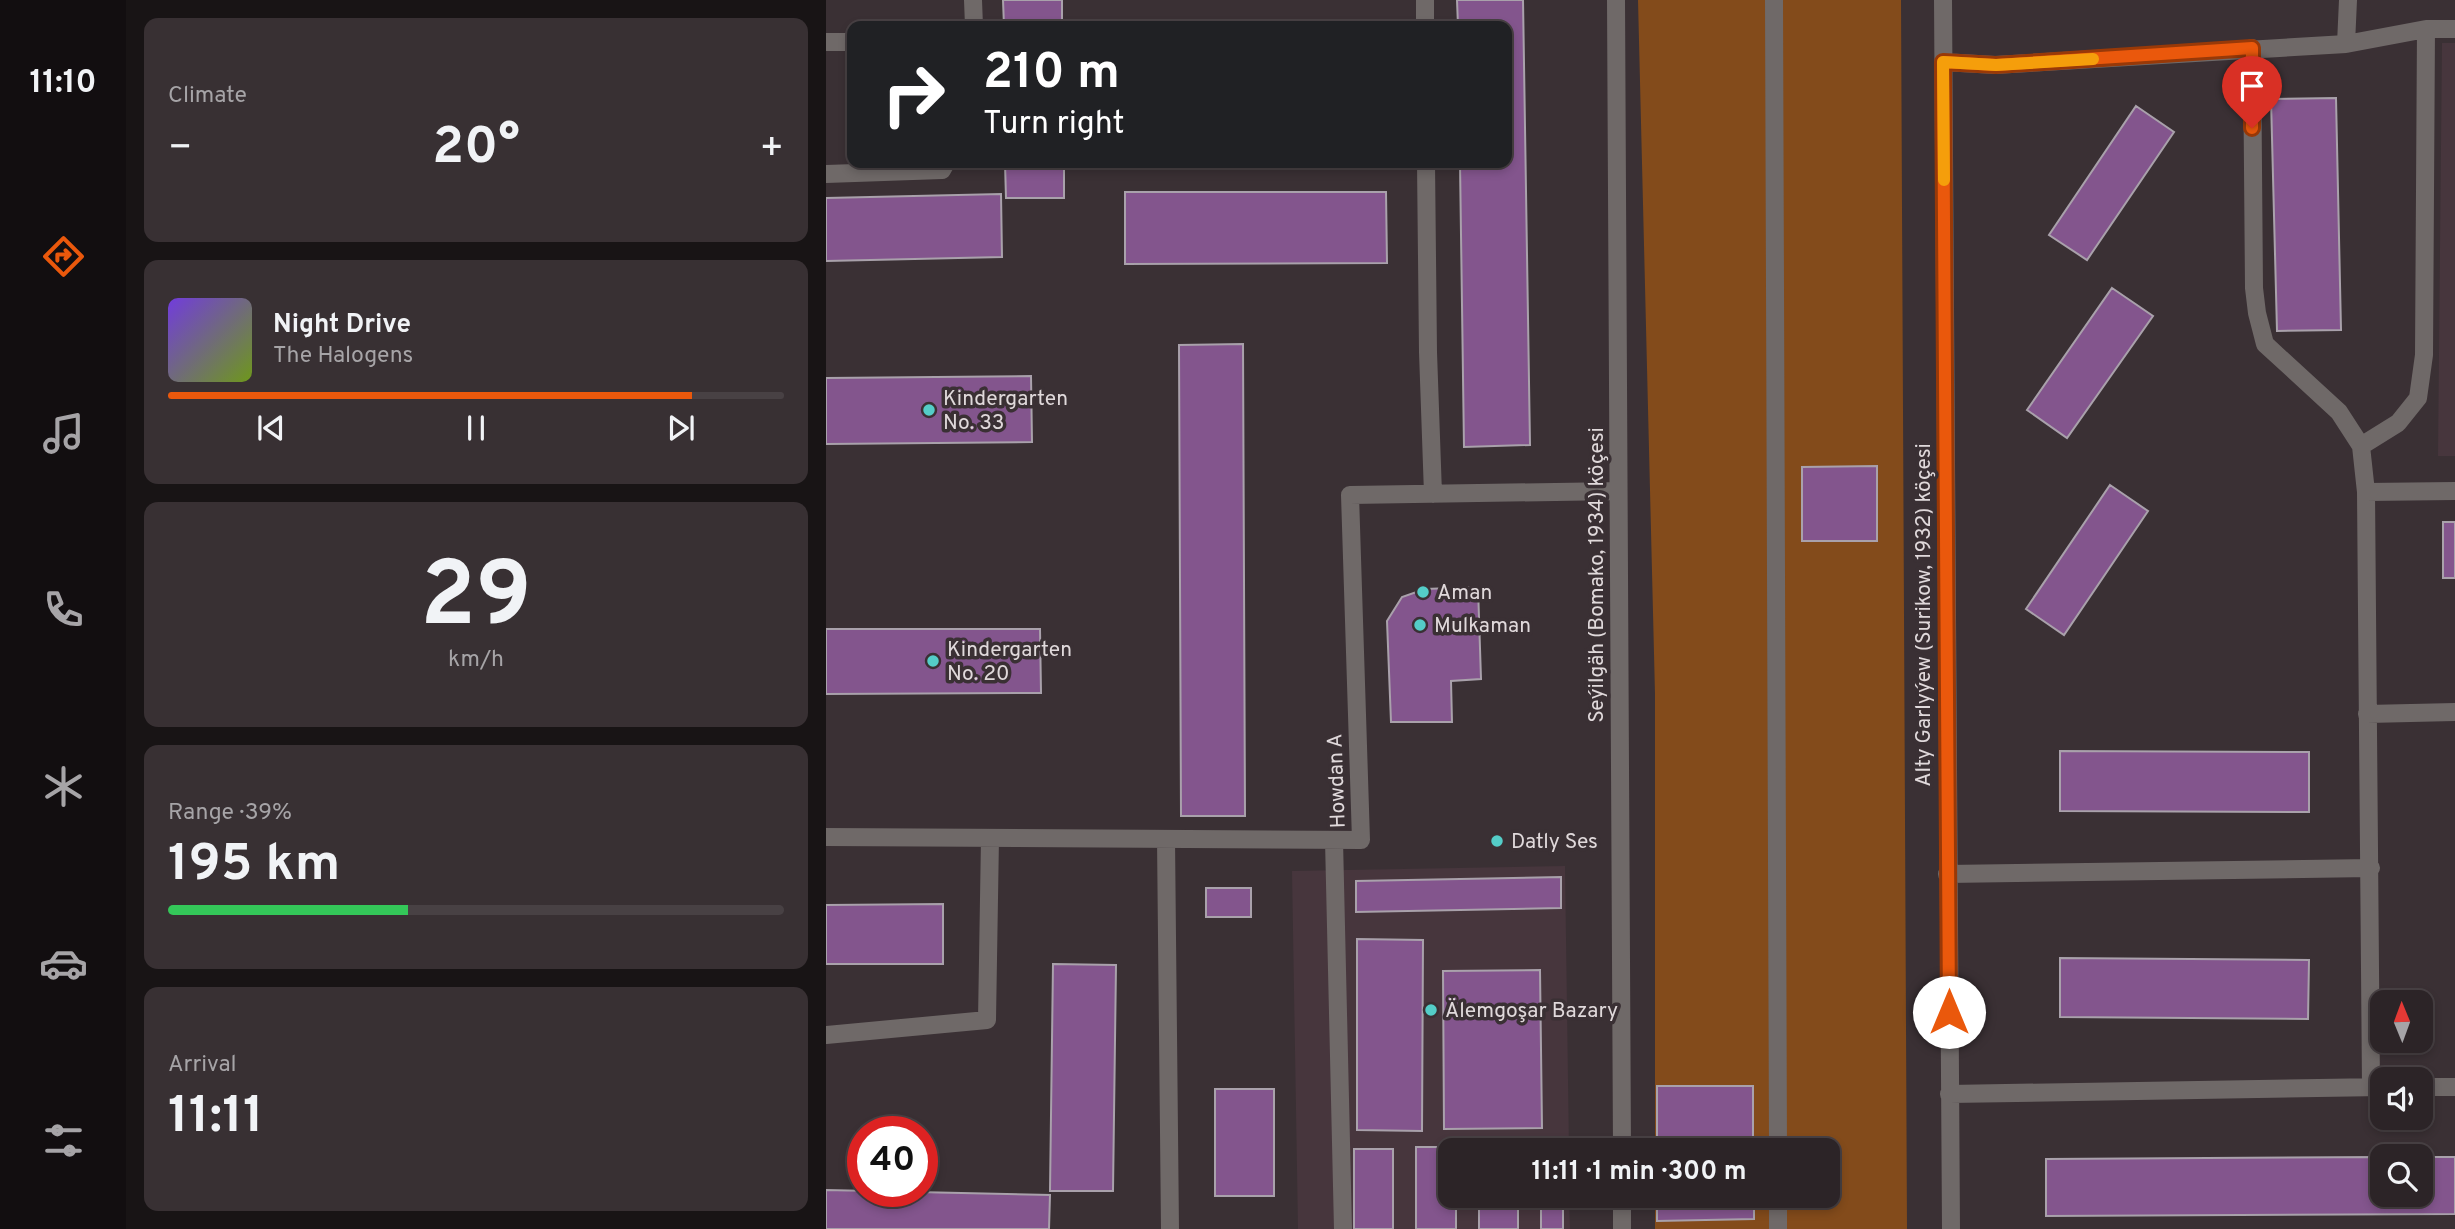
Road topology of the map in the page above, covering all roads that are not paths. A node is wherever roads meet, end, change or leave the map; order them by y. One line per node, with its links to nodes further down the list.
1 (973, 0): 7 (street)
2 (1425, 0): 8 (street)
3 (1616, 0): 20 (street, Seýilgäh (Bomako, 1934) köçesi)
4 (1774, 0): 39 (street)
5 (1943, 0): 15 (street, Alty Garlyýew (Surikow, 1932) köçesi)
6 (2348, 0): 13 (street)
7 (974, 21)
8 (1425, 21)
9 (2455, 29): 10 (street)
10 (2426, 30): 13 (street); 19 (street)
11 (826, 42): 12 (street)
12 (847, 42)
13 (2346, 44): 14 (street)
14 (2252, 48): 15 (street); 19 (street)
15 (1943, 62): 31 (street, Alty Garlyýew (Surikow, 1932) köçesi)
16 (943, 168): 18 (street)
17 (1426, 168): 23 (street)
18 (826, 174)
19 (2361, 446): 22 (street)
20 (1618, 491): 23 (street, Howdan A); 38 (street, Seýilgäh (Bomako, 1934) köçesi)
21 (2455, 491): 22 (street)
22 (2366, 492): 25 (street)
23 (1433, 494): 29 (street, Howdan A)
24 (2455, 712): 25 (street)
25 (2367, 714): 30 (street)
26 (826, 837): 27 (street, Howdan A)
27 (990, 838): 28 (street, Howdan A); 32 (street)
28 (1166, 839): 29 (street, Howdan A); 42 (street)
29 (1334, 840): 43 (street)
30 (2371, 868): 31 (street); 33 (street)
31 (1947, 874): 37 (street, Alty Garlyýew (Surikow, 1932) köçesi)
32 (826, 1035)
33 (2376, 1067)
34 (2370, 1087): 37 (street)
35 (2433, 1087): 36 (street)
36 (2455, 1087)
37 (1949, 1094): 46 (street, Alty Garlyýew (Surikow, 1932) köçesi)
38 (1622, 1138)
39 (1778, 1138)
40 (1622, 1208): 44 (street)
41 (1778, 1208): 45 (street)
42 (1170, 1229)
43 (1343, 1229)
44 (1622, 1229)
45 (1778, 1229)
46 (1951, 1229)

